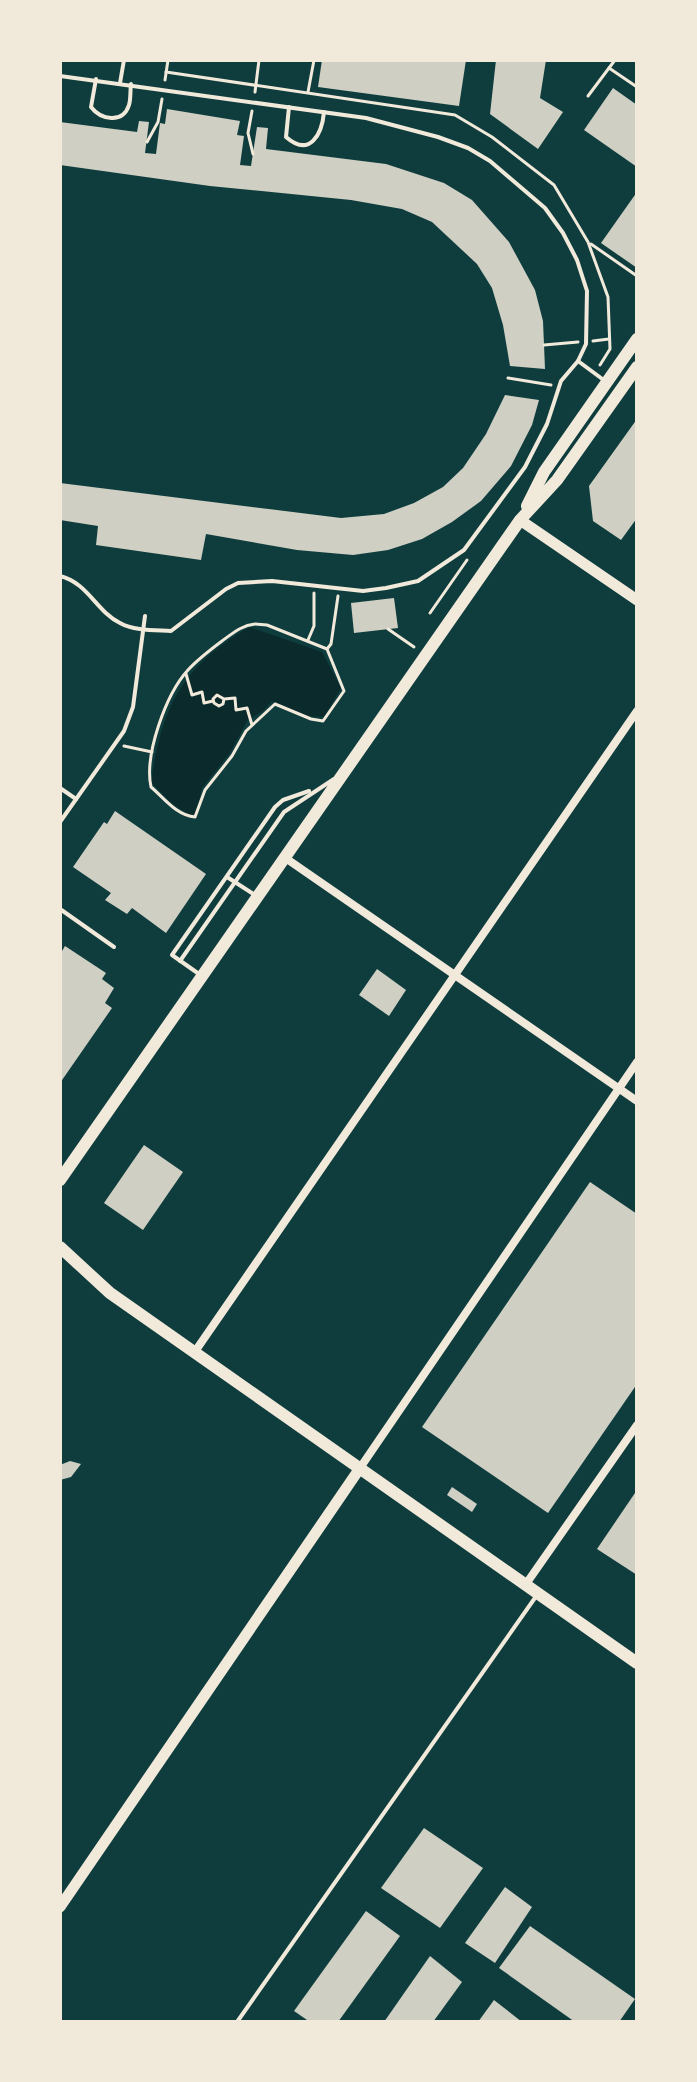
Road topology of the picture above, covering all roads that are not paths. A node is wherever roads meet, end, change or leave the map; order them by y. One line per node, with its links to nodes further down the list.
1 (124, 60): 4 (lane)
2 (60, 76): 3 (lane)
3 (96, 79): 4 (lane); 5 (lane)
4 (120, 83): 5 (lane)
5 (131, 84): 6 (lane)
6 (289, 107): 7 (lane); 7 (lane)
7 (324, 112): 9 (lane)
8 (637, 339): 11 (main road)
9 (578, 361): 11 (lane); 16 (lane)
10 (637, 367): 12 (main road)
11 (607, 383): 12 (main road)
12 (520, 520): 14 (street); 18 (main road)
13 (60, 576): 16 (lane)
14 (637, 600)
15 (145, 616): 16 (lane)
16 (144, 628): 21 (lane)
17 (637, 711): 30 (street)
18 (349, 764): 20 (lane); 23 (main road)
19 (60, 788): 21 (lane)
20 (316, 790): 24 (lane); 25 (lane)
21 (76, 799): 22 (lane)
22 (60, 822)
23 (284, 857): 26 (main road); 30 (street)
24 (227, 877): 25 (lane); 29 (lane)
25 (236, 881): 26 (lane); 29 (lane)
26 (257, 896): 31 (main road)
27 (60, 909): 28 (lane)
28 (114, 947)
29 (180, 961): 31 (lane)
30 (456, 974): 33 (street); 37 (street)
31 (201, 976): 35 (main road)
32 (637, 1062): 33 (street)
33 (619, 1088): 34 (street); 39 (street)
34 (637, 1101)
35 (60, 1180)
36 (60, 1247): 37 (main road)
37 (194, 1353): 39 (main road)
38 (637, 1425): 40 (street)
39 (360, 1468): 40 (main road); 43 (street)
40 (526, 1584): 41 (main road)
41 (538, 1593): 42 (main road); 44 (lane)
42 (637, 1663)
43 (60, 1907)
44 (237, 2022)

